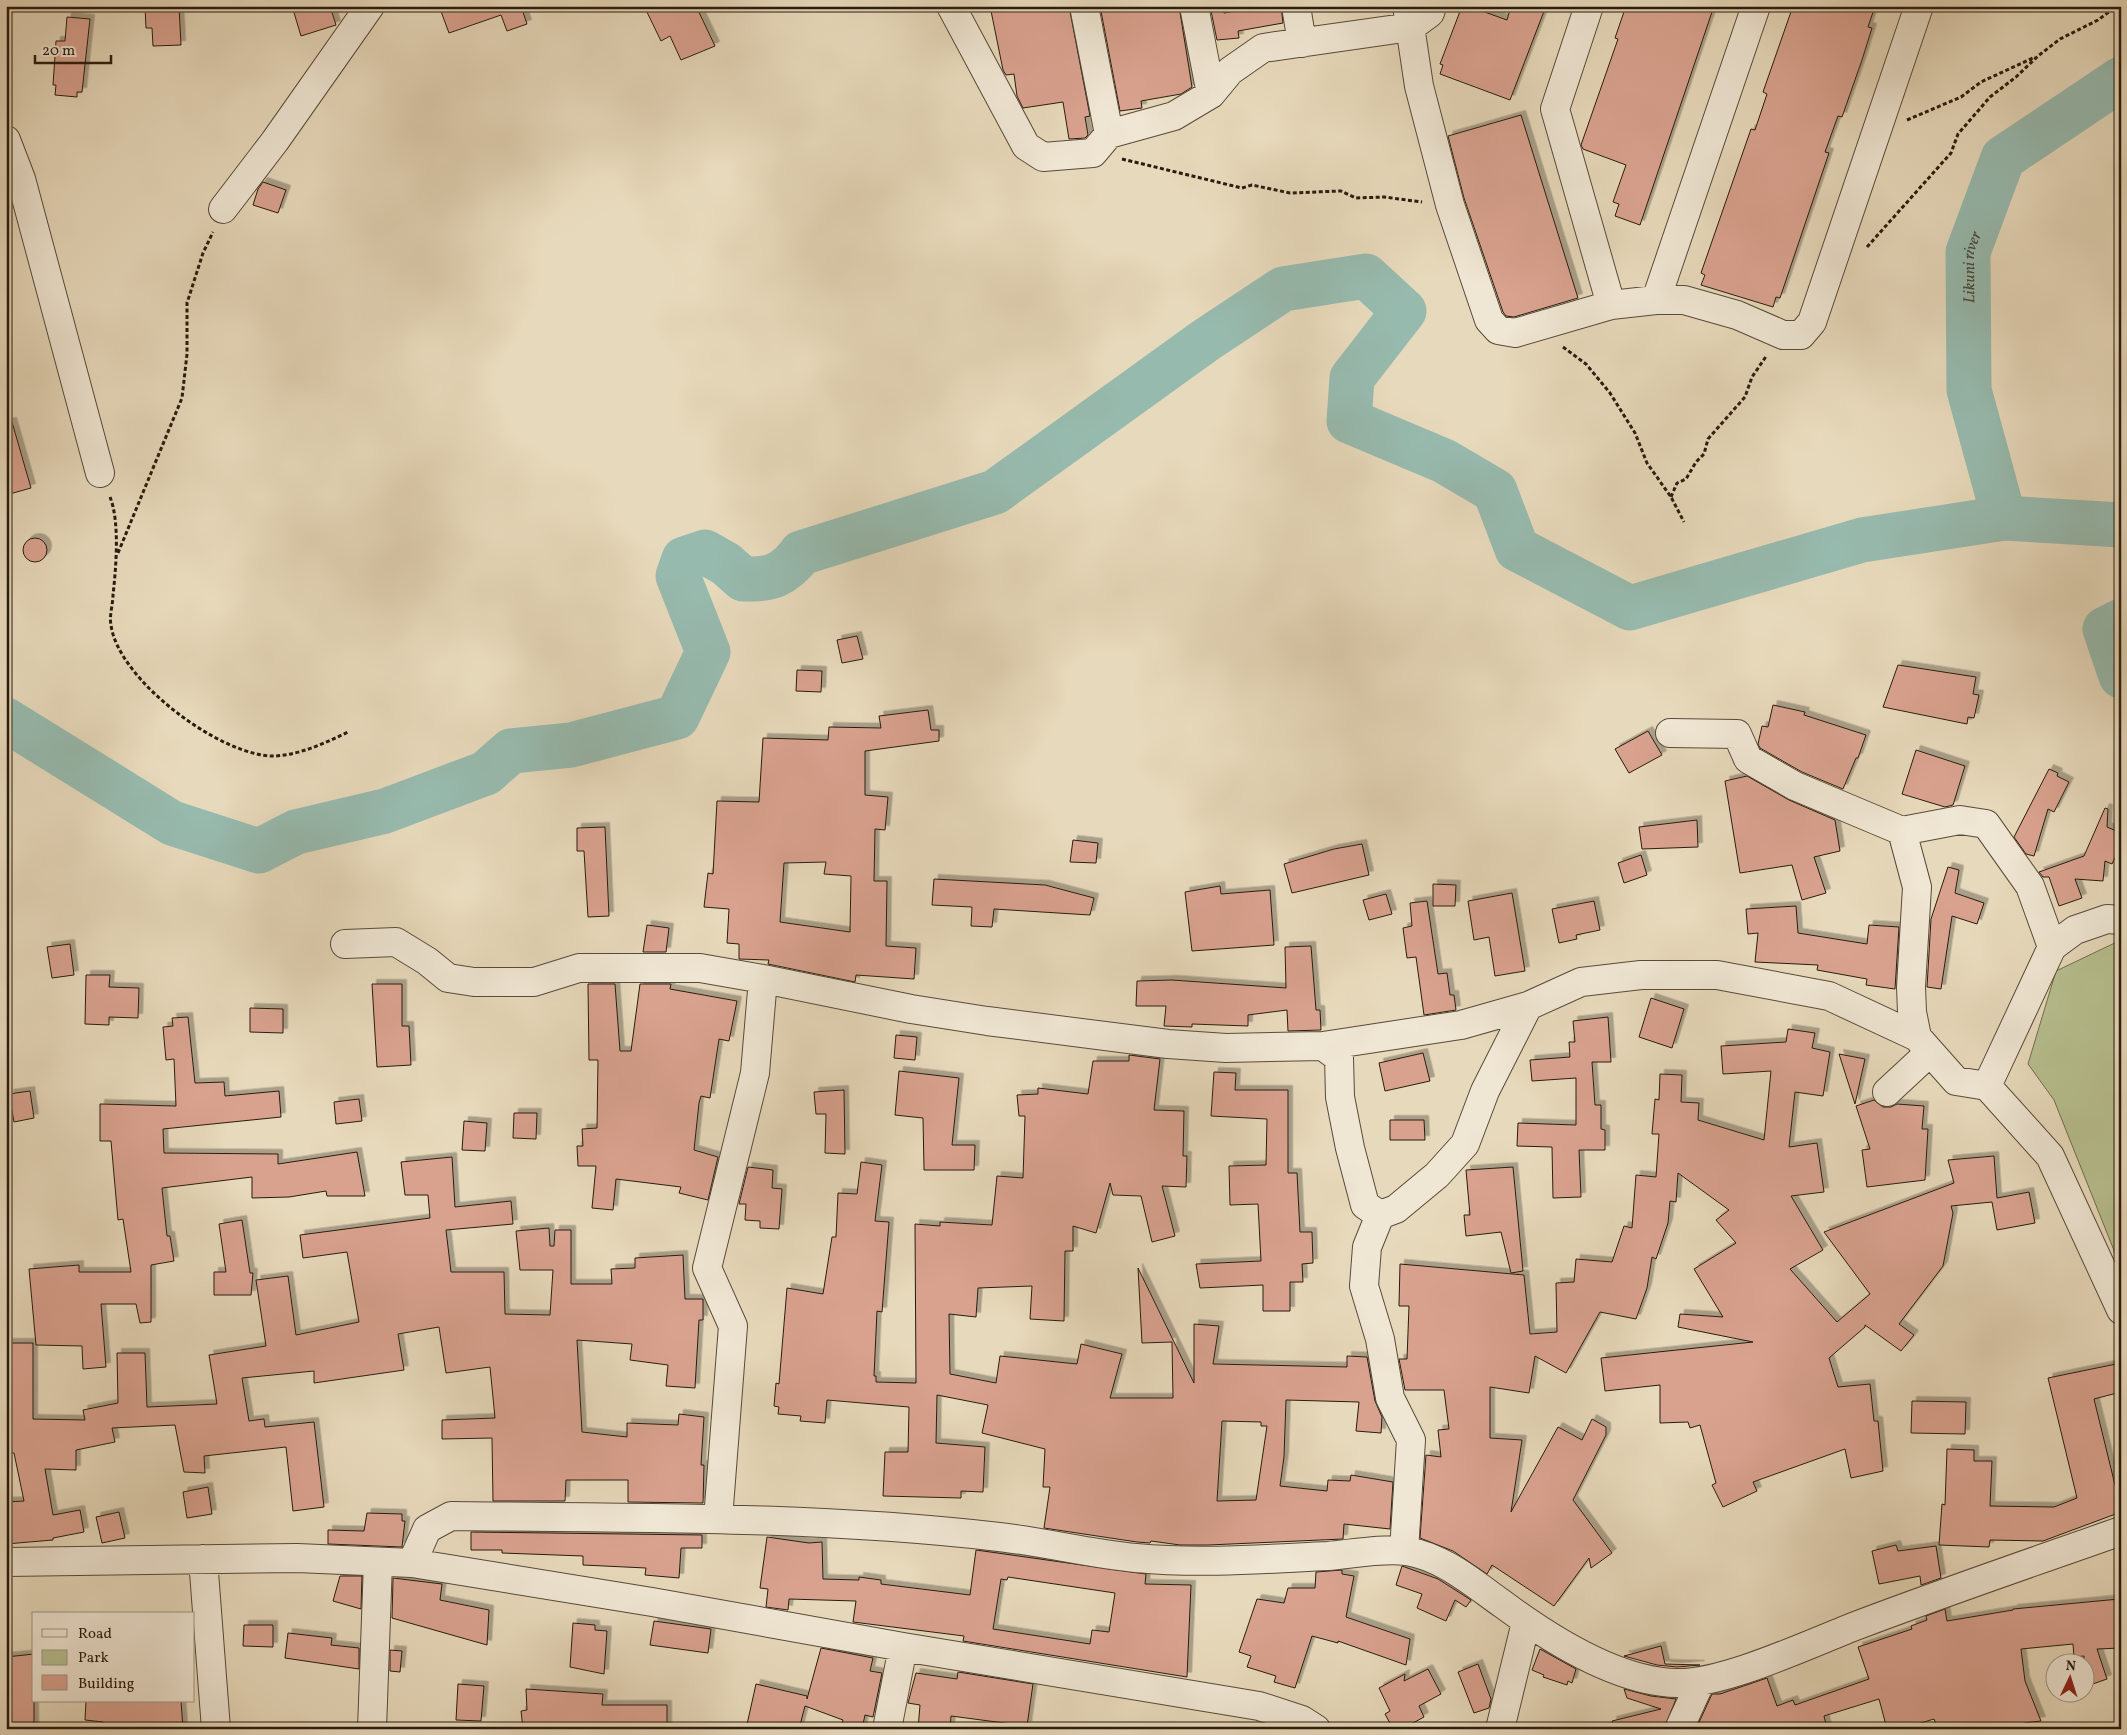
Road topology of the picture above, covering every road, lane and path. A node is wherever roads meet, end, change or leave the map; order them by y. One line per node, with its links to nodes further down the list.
1 (370, 6): 19 (street)
2 (951, 6): 17 (street)
3 (1084, 6): 17 (street)
4 (1194, 6): 14 (street)
5 (1296, 6): 12 (street)
6 (1432, 6): 11 (street)
7 (1589, 6): 22 (street)
8 (1756, 6): 21 (street)
9 (1919, 6): 15 (street)
10 (2117, 6): 13 (path)
11 (1409, 16): 12 (street); 18 (street)
12 (1302, 43): 14 (street)
13 (2038, 56): 15 (path); 20 (path)
14 (1211, 94): 17 (street)
15 (1879, 124): 20 (street)
16 (6, 140): 25 (street)
17 (1101, 143): 18 (path)
18 (1450, 205): 23 (street)
19 (224, 209): 28 (path)
20 (1829, 272): 24 (street)
21 (1656, 300): 22 (street); 24 (street)
22 (1611, 305): 23 (street)
23 (1537, 326): 26 (path)
24 (1782, 335): 26 (path)
25 (100, 473): 28 (path)
26 (1672, 497): 27 (path)
27 (1684, 522)
28 (117, 555): 29 (path)
29 (348, 732)
30 (1670, 733): 31 (street)
31 (1902, 831): 34 (street); 37 (street)
32 (2121, 920): 34 (street)
33 (345, 944): 35 (street)
34 (2052, 947): 39 (street)
35 (763, 979): 38 (street); 43 (street)
36 (1528, 1006): 37 (street); 38 (street); 41 (street)
37 (1923, 1045): 39 (street); 40 (street)
38 (1323, 1046): 41 (street)
39 (1987, 1086): 42 (street)
40 (1887, 1092)
41 (1380, 1215): 45 (street)
42 (2121, 1310)
43 (718, 1519): 45 (street); 49 (street)
44 (2121, 1531): 52 (street)
45 (1404, 1551): 50 (street)
46 (203, 1559): 47 (street); 48 (street); 53 (street)
47 (6, 1562)
48 (378, 1562): 49 (street); 54 (street)
49 (412, 1564): 51 (street)
50 (1526, 1622): 52 (street); 57 (street)
51 (903, 1647): 55 (street); 56 (street)
52 (1701, 1681): 58 (street)
53 (216, 1729)
54 (372, 1729)
55 (887, 1729)
56 (1316, 1729)
57 (1500, 1729)
58 (1679, 1729)

